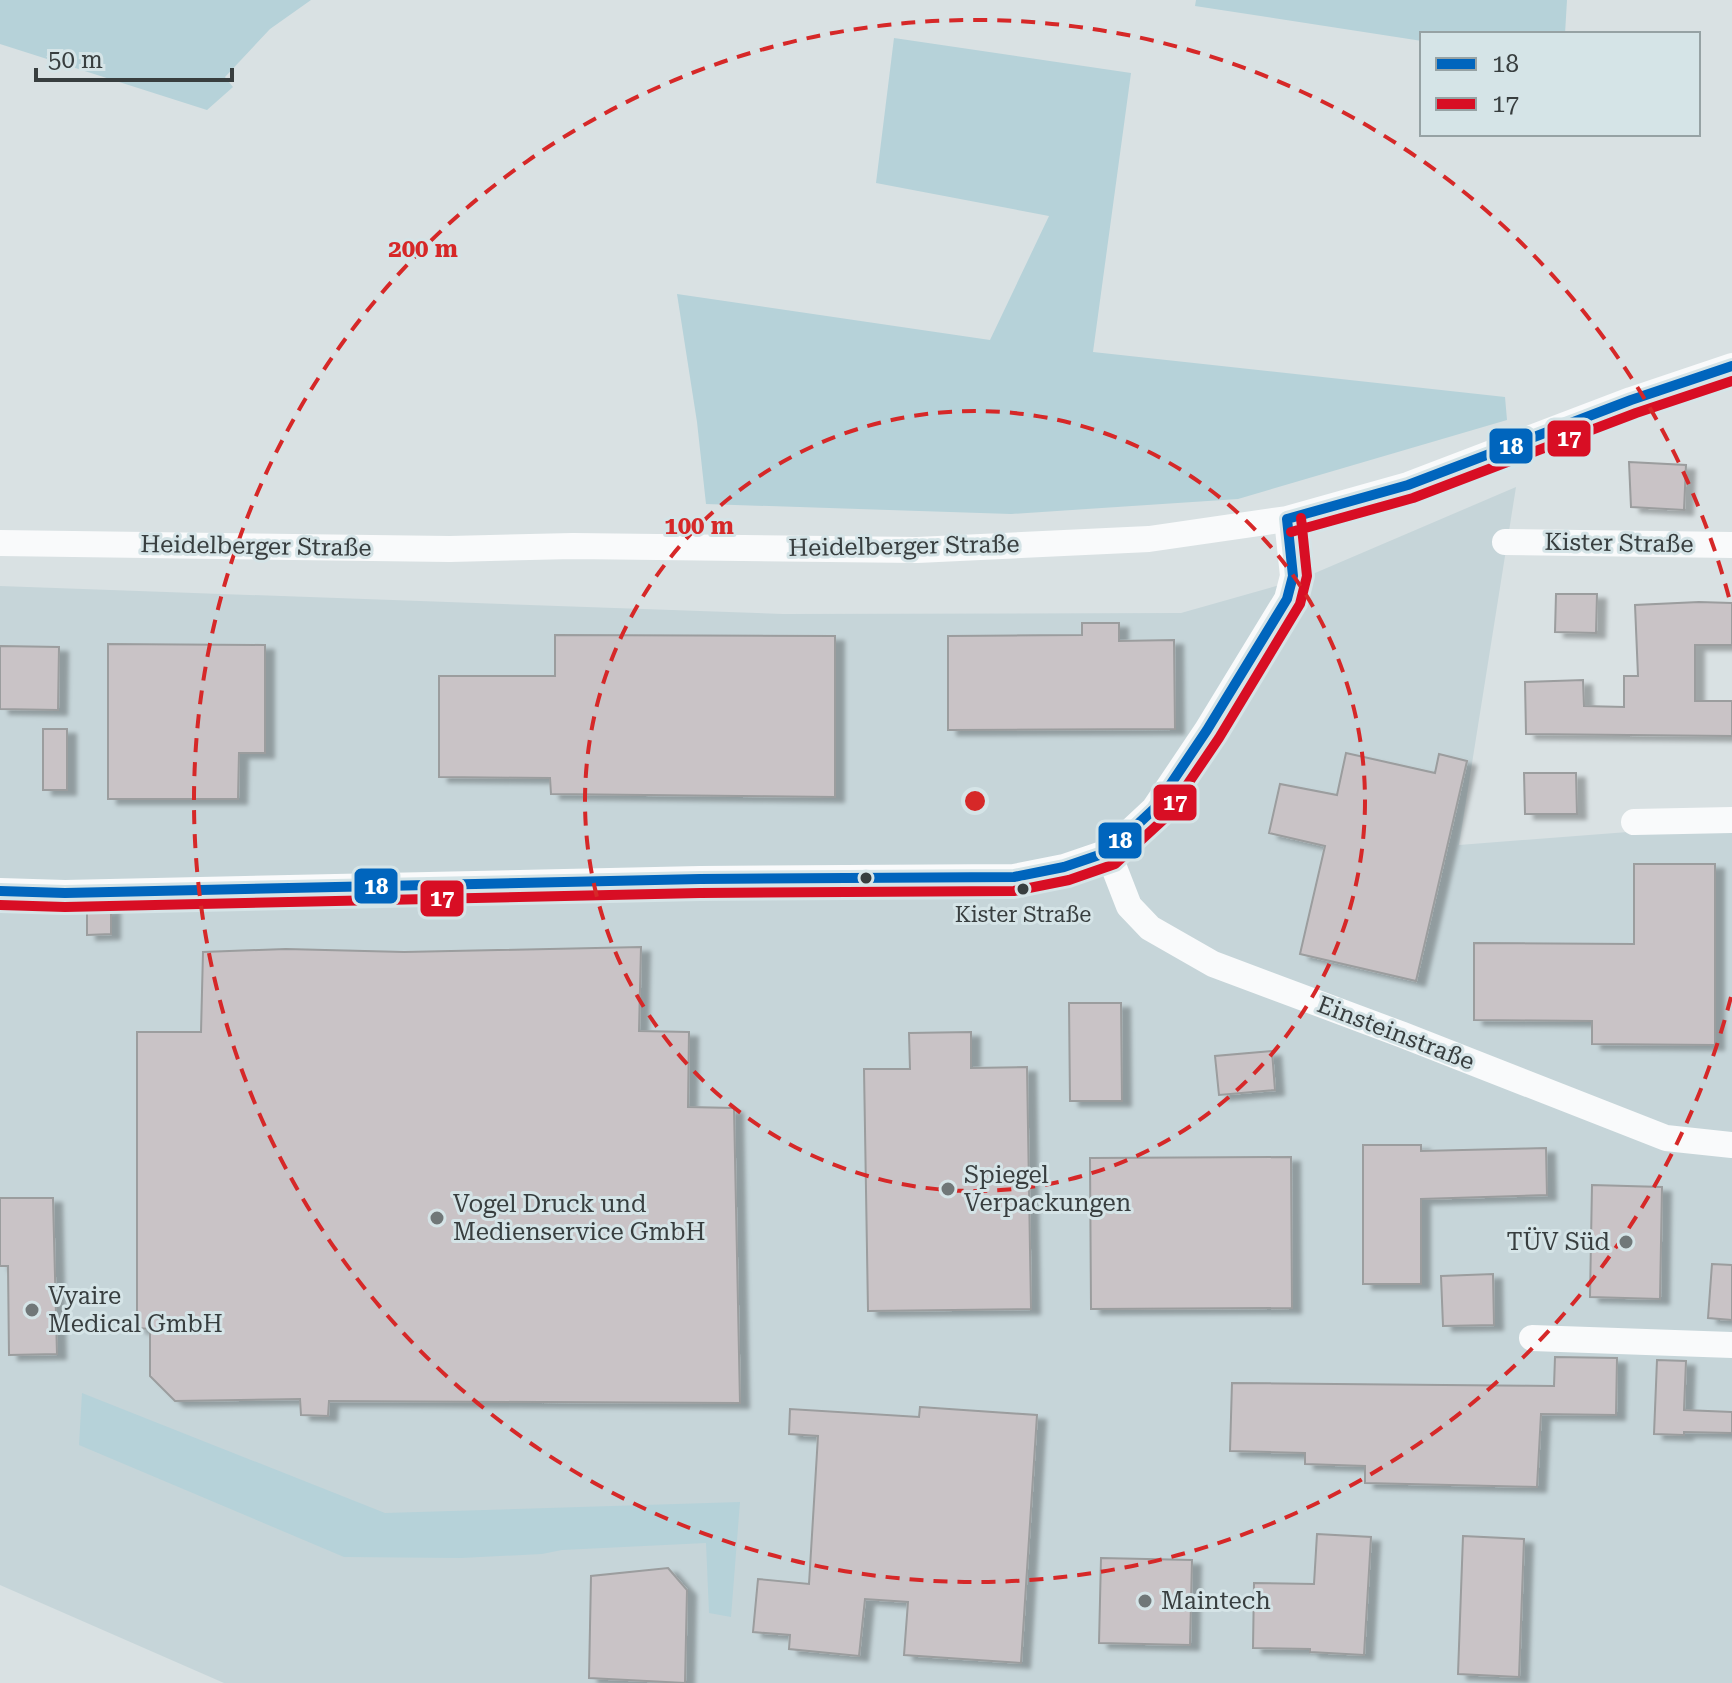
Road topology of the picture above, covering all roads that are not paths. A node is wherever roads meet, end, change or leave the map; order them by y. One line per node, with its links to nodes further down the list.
1 (1732, 366): 2 (street, Heidelberger Straße)
2 (1287, 519): 4 (street, Heidelberger Straße); 8 (street)
3 (1505, 542): 5 (street, Kister Straße)
4 (0, 543)
5 (1732, 545)
6 (1732, 820): 7 (street)
7 (1634, 822)
8 (1108, 852): 9 (street); 10 (street, Einsteinstraße)
9 (0, 891)
10 (1732, 1145)
11 (1532, 1338): 12 (street)
12 (1732, 1345)

